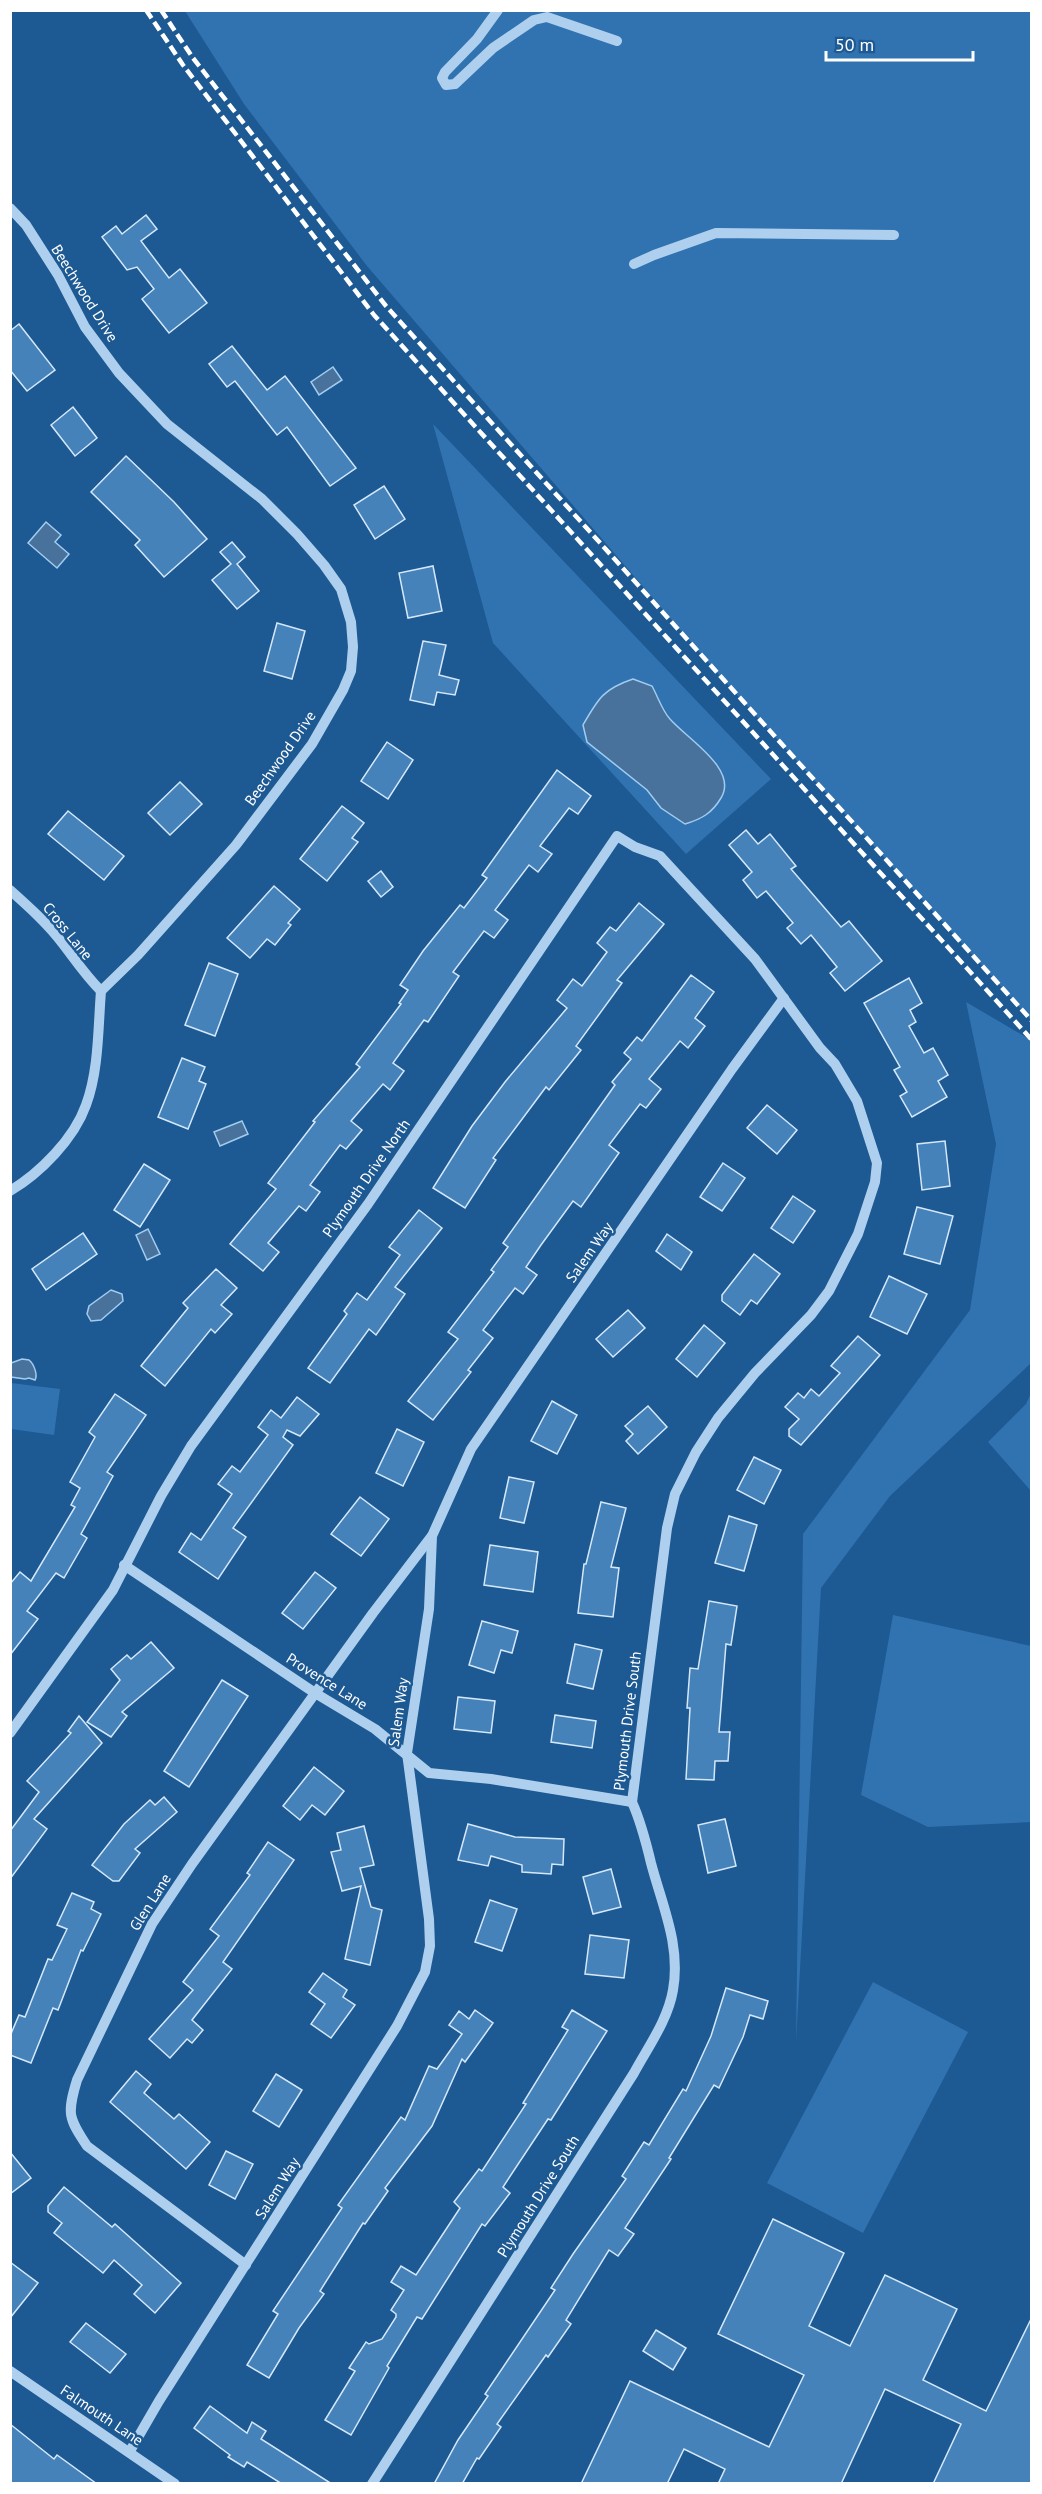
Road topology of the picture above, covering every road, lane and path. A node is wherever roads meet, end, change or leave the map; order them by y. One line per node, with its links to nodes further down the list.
1 (498, 10): 2 (street)
2 (617, 40)
3 (10, 208): 7 (street, Beechwood Drive)
4 (894, 235): 5 (street)
5 (634, 264)
6 (10, 890): 7 (street, Cross Lane)
7 (101, 991): 9 (street)
8 (784, 998): 10 (street, Salem Way); 11 (street, Plymouth Drive North); 15 (street, Plymouth Drive South)
9 (10, 1191)
10 (432, 1536): 12 (street, Glen Lane); 14 (street, Salem Way)
11 (124, 1566): 12 (street, Provence Lane); 13 (street, Plymouth Drive North)
12 (315, 1693): 14 (street, Provence Lane); 16 (street, Glen Lane)
13 (10, 1733)
14 (406, 1753): 15 (street, Provence Lane); 16 (street, Salem Way)
15 (632, 1802): 20 (street, Plymouth Drive South)
16 (246, 2265): 18 (street, Salem Way)
17 (10, 2371): 18 (street, Falmouth Lane)
18 (130, 2451): 19 (street, Falmouth Lane)
19 (175, 2484)
20 (372, 2484)

